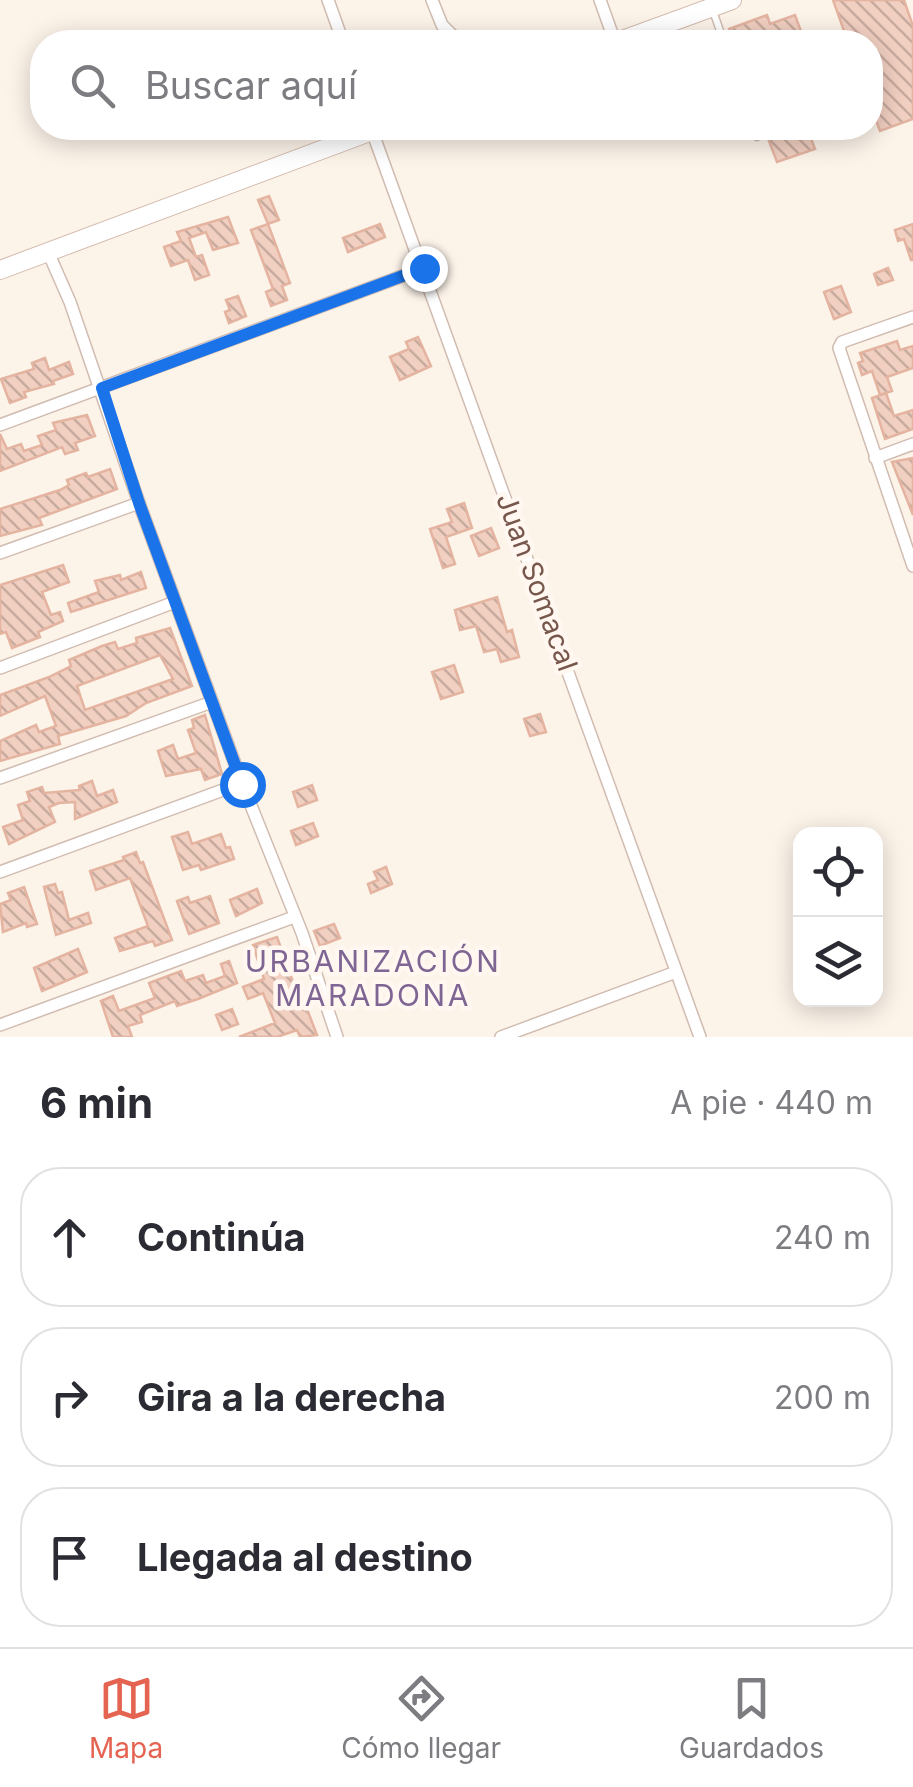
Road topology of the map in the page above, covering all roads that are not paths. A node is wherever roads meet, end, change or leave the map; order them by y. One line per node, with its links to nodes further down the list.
1 (328, 0): 6 (street)
2 (432, 0): 7 (street)
3 (600, 0): 8 (street)
4 (732, 0): 5 (main road)
5 (705, 6): 9 (main road); 10 (lane)
6 (338, 30)
7 (447, 30)
8 (611, 30)
9 (646, 30)
10 (718, 30)
11 (343, 140): 13 (main road)
12 (379, 140): 14 (street, Juan Somacal)
13 (48, 252): 15 (main road); 17 (street)
14 (424, 268): 17 (street); 31 (street, Juan Somacal)
15 (0, 270)
16 (913, 317): 20 (street)
17 (102, 388): 18 (street); 21 (street)
18 (0, 424)
19 (913, 444): 20 (street)
20 (875, 458): 23 (street)
21 (139, 503): 22 (street); 24 (street)
22 (0, 553)
23 (913, 566)
24 (175, 602): 25 (street); 26 (street)
25 (0, 668)
26 (212, 702): 27 (street); 28 (street)
27 (0, 778)
28 (242, 784): 29 (street); 30 (street)
29 (0, 872)
30 (294, 917): 32 (street); 33 (street)
31 (676, 972): 34 (street); 35 (street, Juan Somacal)
32 (0, 1025)
33 (337, 1037)
34 (500, 1037)
35 (700, 1037)

